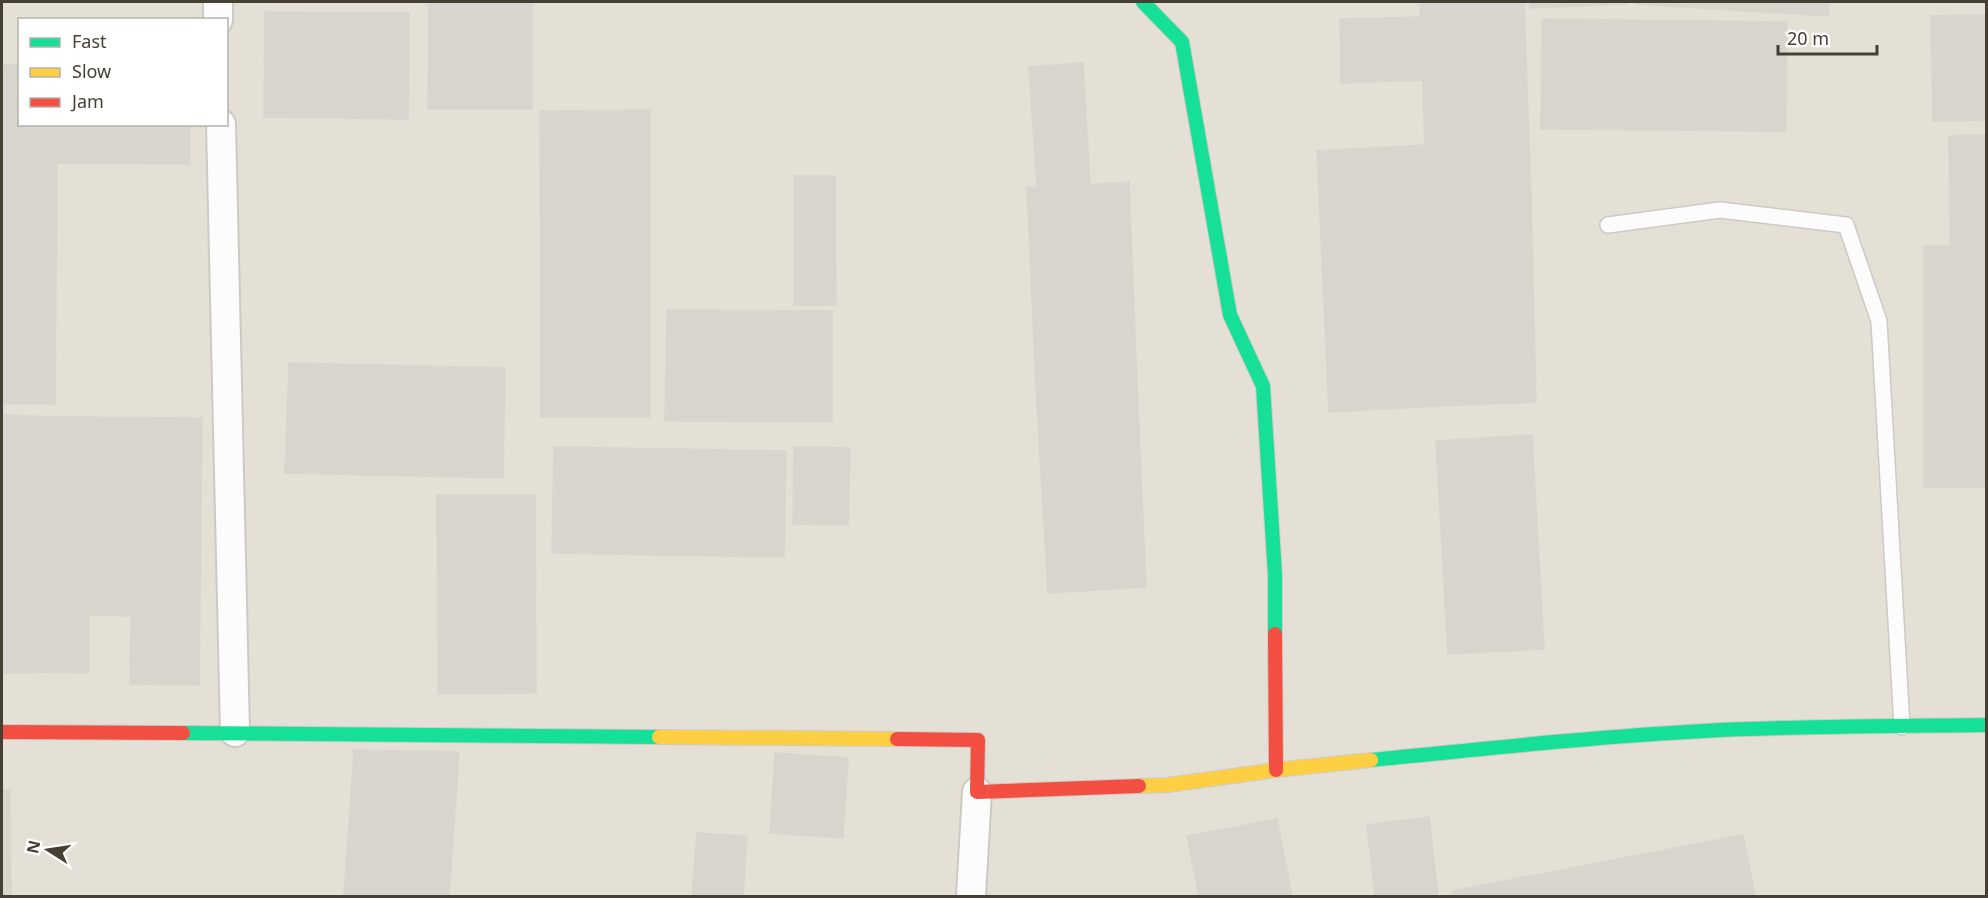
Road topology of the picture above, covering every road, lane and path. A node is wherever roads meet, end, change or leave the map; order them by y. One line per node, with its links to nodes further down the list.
1 (218, 2): 3 (street)
2 (1143, 2): 10 (street)
3 (218, 18)
4 (220, 126): 9 (street)
5 (1608, 225): 7 (lane)
6 (1986, 725): 7 (street)
7 (1902, 727): 10 (street)
8 (2, 732): 9 (street)
9 (235, 732): 11 (street)
10 (1276, 770): 11 (street)
11 (977, 792): 12 (street)
12 (971, 897)

